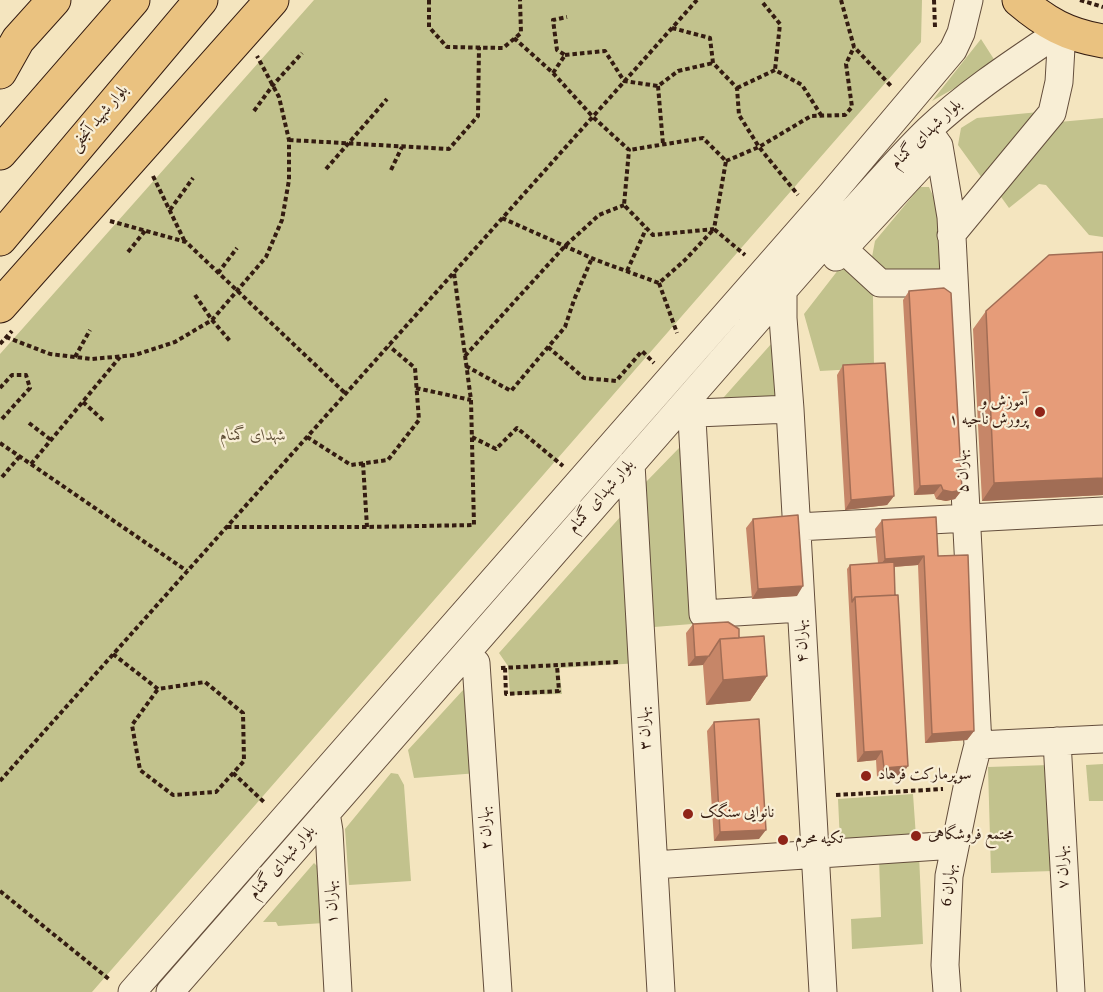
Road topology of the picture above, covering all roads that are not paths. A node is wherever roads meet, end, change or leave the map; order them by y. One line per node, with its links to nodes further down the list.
1 (54, 0): 9 (main road)
2 (133, 0): 12 (main road)
3 (201, 0): 14 (main road, بلوار شهید آنجفی)
4 (272, 0): 18 (main road)
5 (969, 0): 35 (street, بلوار شهدای گمنام)
6 (1019, 0): 7 (main road)
7 (1062, 30): 8 (main road); 11 (street, بلوار شهدای گمنام); 13 (street)
8 (1103, 41)
9 (9, 47): 10 (main road)
10 (0, 72)
11 (934, 138): 13 (street, بهاران ۵); 15 (street); 17 (street, بلوار شهدای گمنام)
12 (0, 153)
13 (951, 235): 16 (street, بهاران ۵)
14 (0, 239)
15 (843, 249): 16 (street); 19 (street)
16 (954, 283): 24 (street, بهاران ۵)
17 (783, 290): 19 (street, بهاران ۴); 22 (street, بلوار شهدای گمنام)
18 (0, 306)
19 (783, 318): 20 (street, بهاران ۴); 21 (street)
20 (790, 409): 21 (street); 25 (street, بهاران ۴)
21 (694, 416): 22 (street); 26 (street)
22 (631, 475): 27 (street); 31 (street, بلوار شهدای گمنام); 34 (street, بهاران ۳)
23 (1103, 511): 24 (street)
24 (966, 518): 25 (street); 30 (street, بهاران ۵)
25 (797, 527): 26 (street, بهاران ۴)
26 (801, 608): 33 (street, بهاران ۴)
27 (476, 663): 31 (street); 38 (street, بهاران ۲)
28 (1103, 739): 29 (street)
29 (1058, 741): 30 (street); 42 (street, بهاران ۷)
30 (978, 745): 32 (street, بهاران 6)
31 (327, 822): 36 (street, بلوار شهدای گمنام); 37 (street, بهاران ۱)
32 (955, 845): 33 (street); 41 (street, بهاران 6)
33 (815, 854): 34 (street); 40 (street, بهاران ۴)
34 (654, 865): 39 (street, بهاران ۳)
35 (121, 986)
36 (170, 992)
37 (338, 992)
38 (498, 992)
39 (661, 992)
40 (823, 992)
41 (947, 992)
42 (1071, 992)

